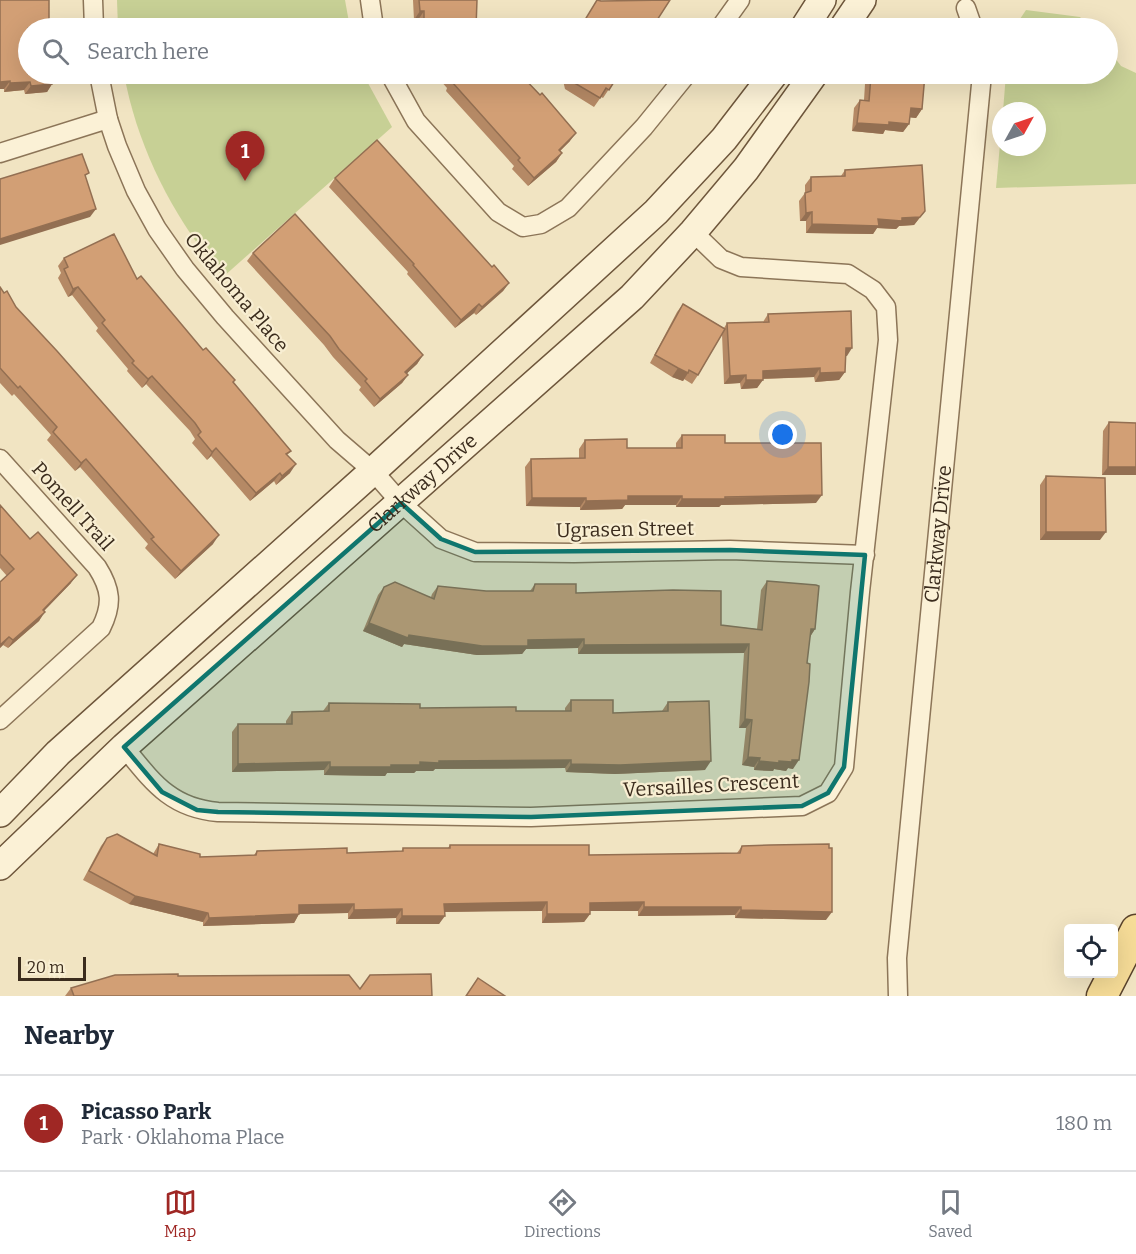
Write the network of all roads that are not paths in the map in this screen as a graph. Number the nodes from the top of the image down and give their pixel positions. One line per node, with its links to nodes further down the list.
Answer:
1 (93, 0): 7 (street)
2 (370, 0): 8 (street)
3 (740, 0): 9 (street)
4 (822, 0): 10 (street)
5 (862, 0): 11 (street)
6 (966, 8): 12 (street)
7 (94, 18)
8 (373, 18)
9 (727, 18)
10 (810, 18)
11 (850, 18)
12 (970, 18)
13 (101, 84): 19 (street, Oklahoma Place)
14 (396, 84): 15 (street)
15 (679, 84)
16 (766, 84): 23 (street)
17 (807, 84): 21 (street, Clarkway Drive)
18 (981, 84): 31 (street, Clarkway Drive)
19 (108, 119): 20 (street); 23 (street, Oklahoma Place)
20 (0, 153)
21 (693, 232): 24 (street, Clarkway Drive); 25 (street, Versailles Crescent)
22 (0, 459): 26 (street, Pomell Trail)
23 (373, 471): 24 (street, Oklahoma Place); 28 (street)
24 (401, 503): 25 (street, Ugrasen Street); 27 (street, Clarkway Drive)
25 (865, 555): 27 (street, Versailles Crescent)
26 (0, 720)
27 (124, 747): 29 (street, Clarkway Drive)
28 (0, 813)
29 (0, 866)
30 (1136, 930): 32 (main road)
31 (898, 996)
32 (1102, 996)

